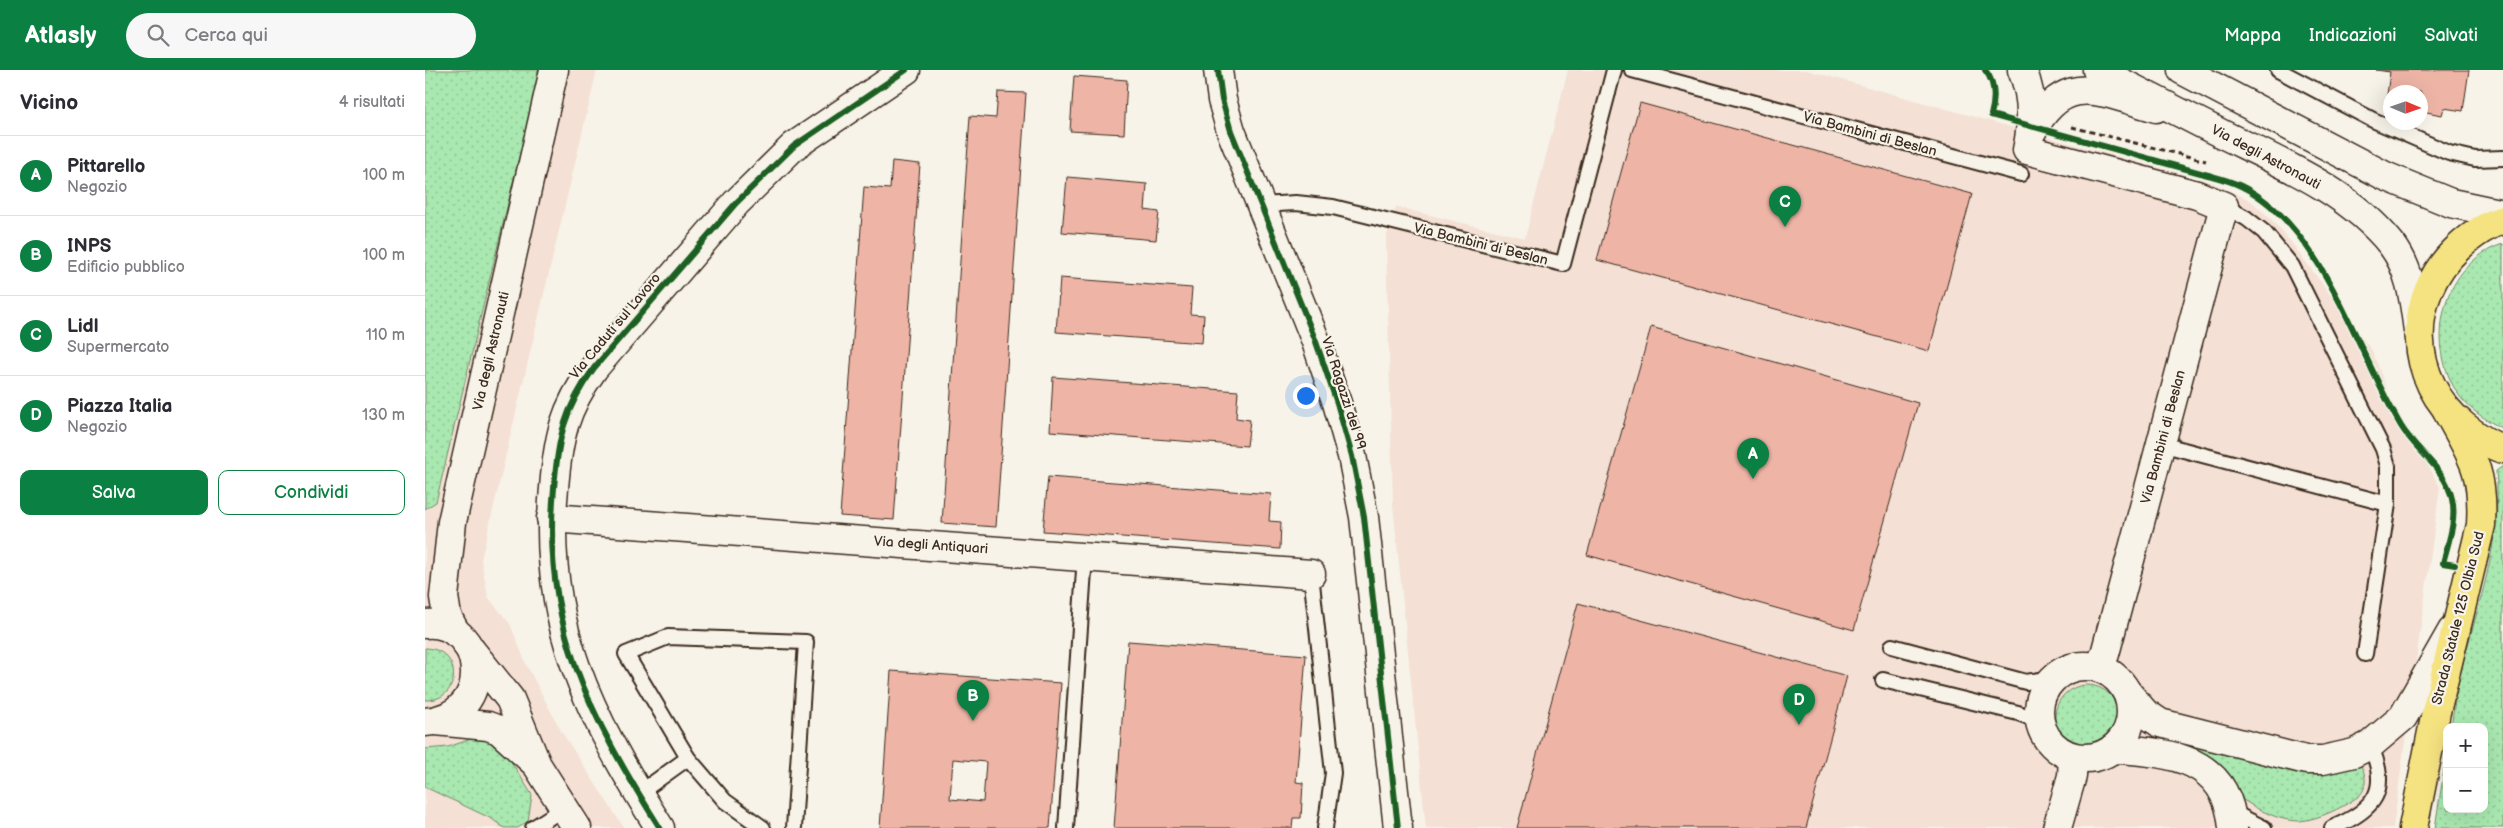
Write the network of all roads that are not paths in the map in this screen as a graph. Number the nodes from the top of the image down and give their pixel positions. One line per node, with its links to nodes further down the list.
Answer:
1 (554, 70): 28 (street, Via degli Astronauti)
2 (906, 70): 23 (street, Via Caduti sul Lavoro)
3 (1218, 70): 14 (street, Via Ragazzi del 99)
4 (1614, 70): 14 (lane, Via Bambini di Beslan)
5 (1632, 70): 13 (lane, Via Bambini di Beslan)
6 (2023, 70): 11 (street)
7 (2097, 70): 10 (street, Via degli Astronauti)
8 (2181, 70): 16 (street)
9 (2278, 70): 12 (lane)
10 (2188, 117): 11 (street); 18 (street, Via degli Astronauti)
11 (2031, 134): 15 (street)
12 (2503, 158)
13 (2021, 174)
14 (1259, 205): 51 (street, Via Ragazzi del 99)
15 (2224, 206): 20 (street, Via Bambini di Beslan); 22 (lane)
16 (2503, 214)
17 (2503, 220): 18 (main road)
18 (2419, 336): 19 (main road)
19 (2448, 413): 21 (main road); 26 (main road, Strada Statale 125 Olbia Sud)
20 (2161, 444): 22 (lane); 31 (street, Via Bambini di Beslan)
21 (2503, 449)
22 (2388, 504): 30 (lane)
23 (551, 518): 24 (street, Via degli Antiquari); 42 (street, Via Caduti sul Lavoro)
24 (1085, 556): 25 (street, Via degli Antiquari); 49 (lane)
25 (1311, 574): 50 (lane)
26 (2457, 621): 37 (street); 55 (main road, Strada Statale 125 Olbia Sud)
27 (425, 624): 28 (street)
28 (461, 638): 35 (street); 41 (street)
29 (1892, 646): 32 (lane)
30 (2365, 654)
31 (2099, 667): 32 (street); 34 (street)
32 (2053, 678): 36 (street)
33 (1883, 680): 36 (lane)
34 (2127, 692): 37 (street); 38 (street)
35 (430, 721): 41 (street)
36 (2040, 722): 39 (street)
37 (2370, 745): 54 (lane)
38 (2113, 748): 39 (street); 44 (street)
39 (2073, 757): 52 (street)
40 (688, 758): 42 (lane); 47 (lane); 48 (lane)
41 (537, 765): 43 (street)
42 (638, 794): 46 (street, Via Caduti sul Lavoro)
43 (570, 818): 45 (lane)
44 (2233, 820): 53 (lane)
45 (533, 828)
46 (660, 828)
47 (763, 828)
48 (794, 828)
49 (1066, 828)
50 (1325, 828)
51 (1398, 828)
52 (2057, 828)
53 (2264, 828)
54 (2332, 828)
55 (2413, 828)

